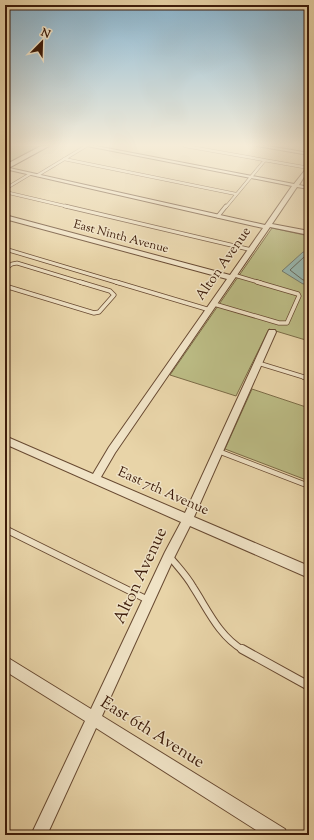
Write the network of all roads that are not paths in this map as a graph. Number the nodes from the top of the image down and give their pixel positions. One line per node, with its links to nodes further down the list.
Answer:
1 (79, 185): 9 (street)
2 (193, 185): 8 (lane)
3 (244, 185): 8 (lane)
4 (291, 185): 5 (street)
5 (295, 186): 6 (street); 11 (street, Alton Avenue)
6 (309, 188)
7 (5, 190): 14 (lane)
8 (236, 194): 9 (lane)
9 (218, 216): 11 (street)
10 (5, 218): 16 (street, East Ninth Avenue)
11 (268, 226): 12 (street); 14 (street, Alton Avenue)
12 (309, 233)
13 (5, 249): 18 (lane)
14 (252, 250): 16 (street, Alton Avenue)
15 (5, 269): 17 (lane)
16 (233, 277): 18 (street, Alton Avenue); 18 (lane)
17 (5, 286)
18 (212, 307): 24 (street, Alton Avenue)
19 (272, 332): 20 (street, Alton Avenue)
20 (258, 363): 21 (lane); 23 (street, Alton Avenue)
21 (309, 379)
22 (5, 440): 24 (street, East 7th Avenue)
23 (218, 451): 25 (lane); 26 (street, Alton Avenue)
24 (95, 478): 26 (street, East 7th Avenue)
25 (309, 486)
26 (188, 519): 28 (street, Alton Avenue); 29 (street, East 7th Avenue)
27 (5, 529): 30 (lane)
28 (169, 556): 30 (street, Alton Avenue); 32 (lane)
29 (309, 572)
30 (148, 600): 33 (street, Alton Avenue)
31 (5, 663): 33 (street, East 6th Avenue)
32 (309, 686)
33 (93, 718): 34 (street, Alton Avenue); 35 (street, East 6th Avenue)
34 (39, 835)
35 (279, 835)

